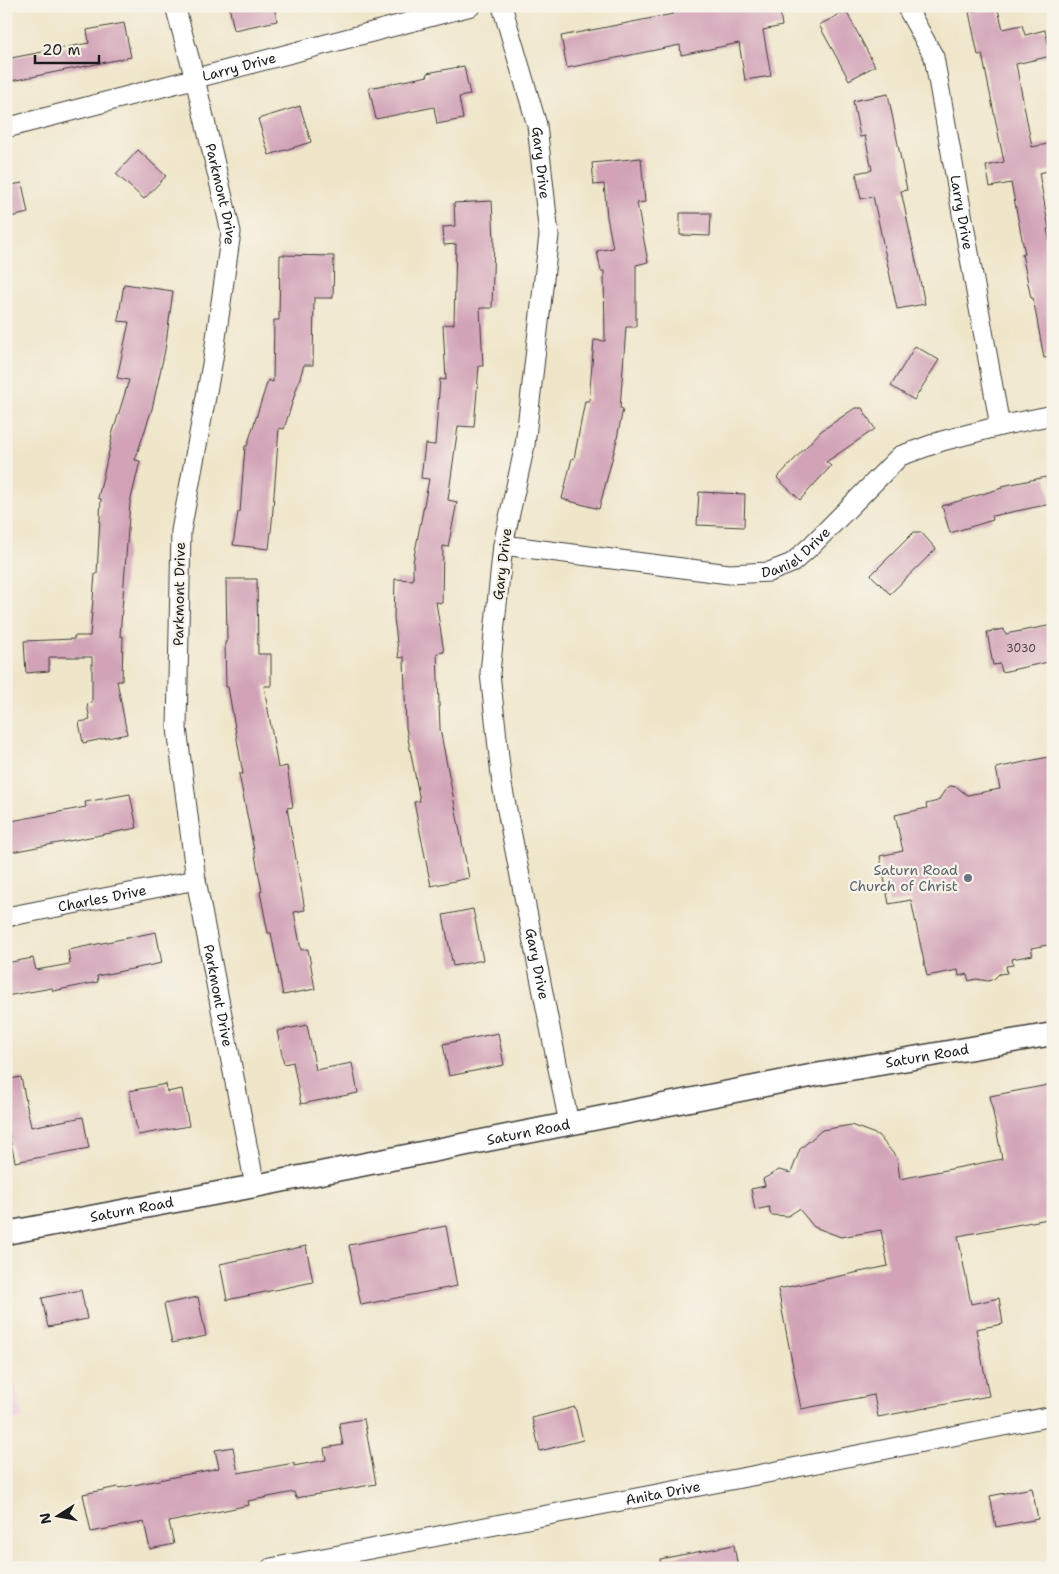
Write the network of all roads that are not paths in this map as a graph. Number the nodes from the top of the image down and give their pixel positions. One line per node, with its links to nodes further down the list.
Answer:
1 (175, 6): 5 (street, Parkmont Drive)
2 (472, 6): 5 (street, Larry Drive)
3 (502, 6): 9 (street, Gary Drive)
4 (906, 6): 8 (street, Larry Drive)
5 (195, 79): 6 (street, Larry Drive); 10 (street, Parkmont Drive)
6 (6, 128)
7 (1053, 415): 8 (street, Daniel Drive)
8 (1000, 426): 9 (street, Daniel Drive)
9 (503, 545): 13 (street, Gary Drive)
10 (196, 880): 11 (street, Charles Drive); 14 (street, Parkmont Drive)
11 (6, 917)
12 (1053, 1034): 13 (street, Saturn Road)
13 (569, 1124): 14 (street, Saturn Road)
14 (255, 1186): 15 (street, Saturn Road)
15 (6, 1233)
16 (1053, 1416): 17 (street, Anita Drive)
17 (271, 1568)

